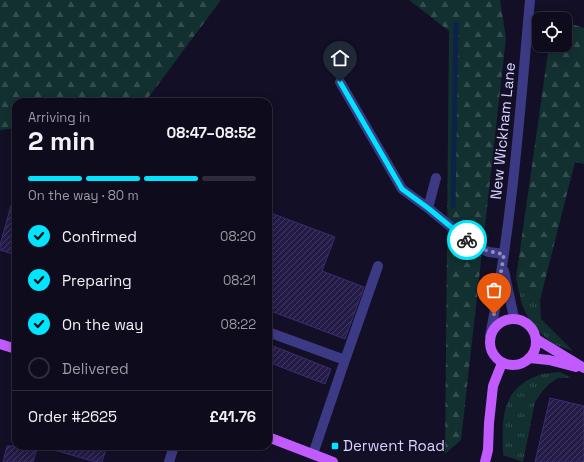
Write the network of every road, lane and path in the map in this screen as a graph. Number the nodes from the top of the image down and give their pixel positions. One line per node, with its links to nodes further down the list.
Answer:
1 (530, 0): 5 (street, New Wickham Lane)
2 (340, 82): 4 (street)
3 (436, 178): 4 (street)
4 (428, 208): 5 (street)
5 (504, 254): 6 (street, New Wickham Lane)
6 (503, 265): 8 (street, New Wickham Lane); 10 (street, New Wickham Lane)
7 (378, 266): 15 (street)
8 (514, 318): 10 (main road); 11 (main road)
9 (272, 333): 15 (street)
10 (490, 336): 16 (main road)
11 (536, 339): 14 (main road); 17 (main road)
12 (0, 344): 13 (main road)
13 (12, 347)
14 (530, 358): 16 (main road); 17 (main road)
15 (345, 360): 20 (street)
16 (502, 363): 23 (main road)
17 (584, 368)
18 (272, 439): 20 (main road)
19 (172, 450): 21 (street)
20 (313, 454): 22 (main road)
21 (168, 462)
22 (333, 462)
23 (485, 462)

